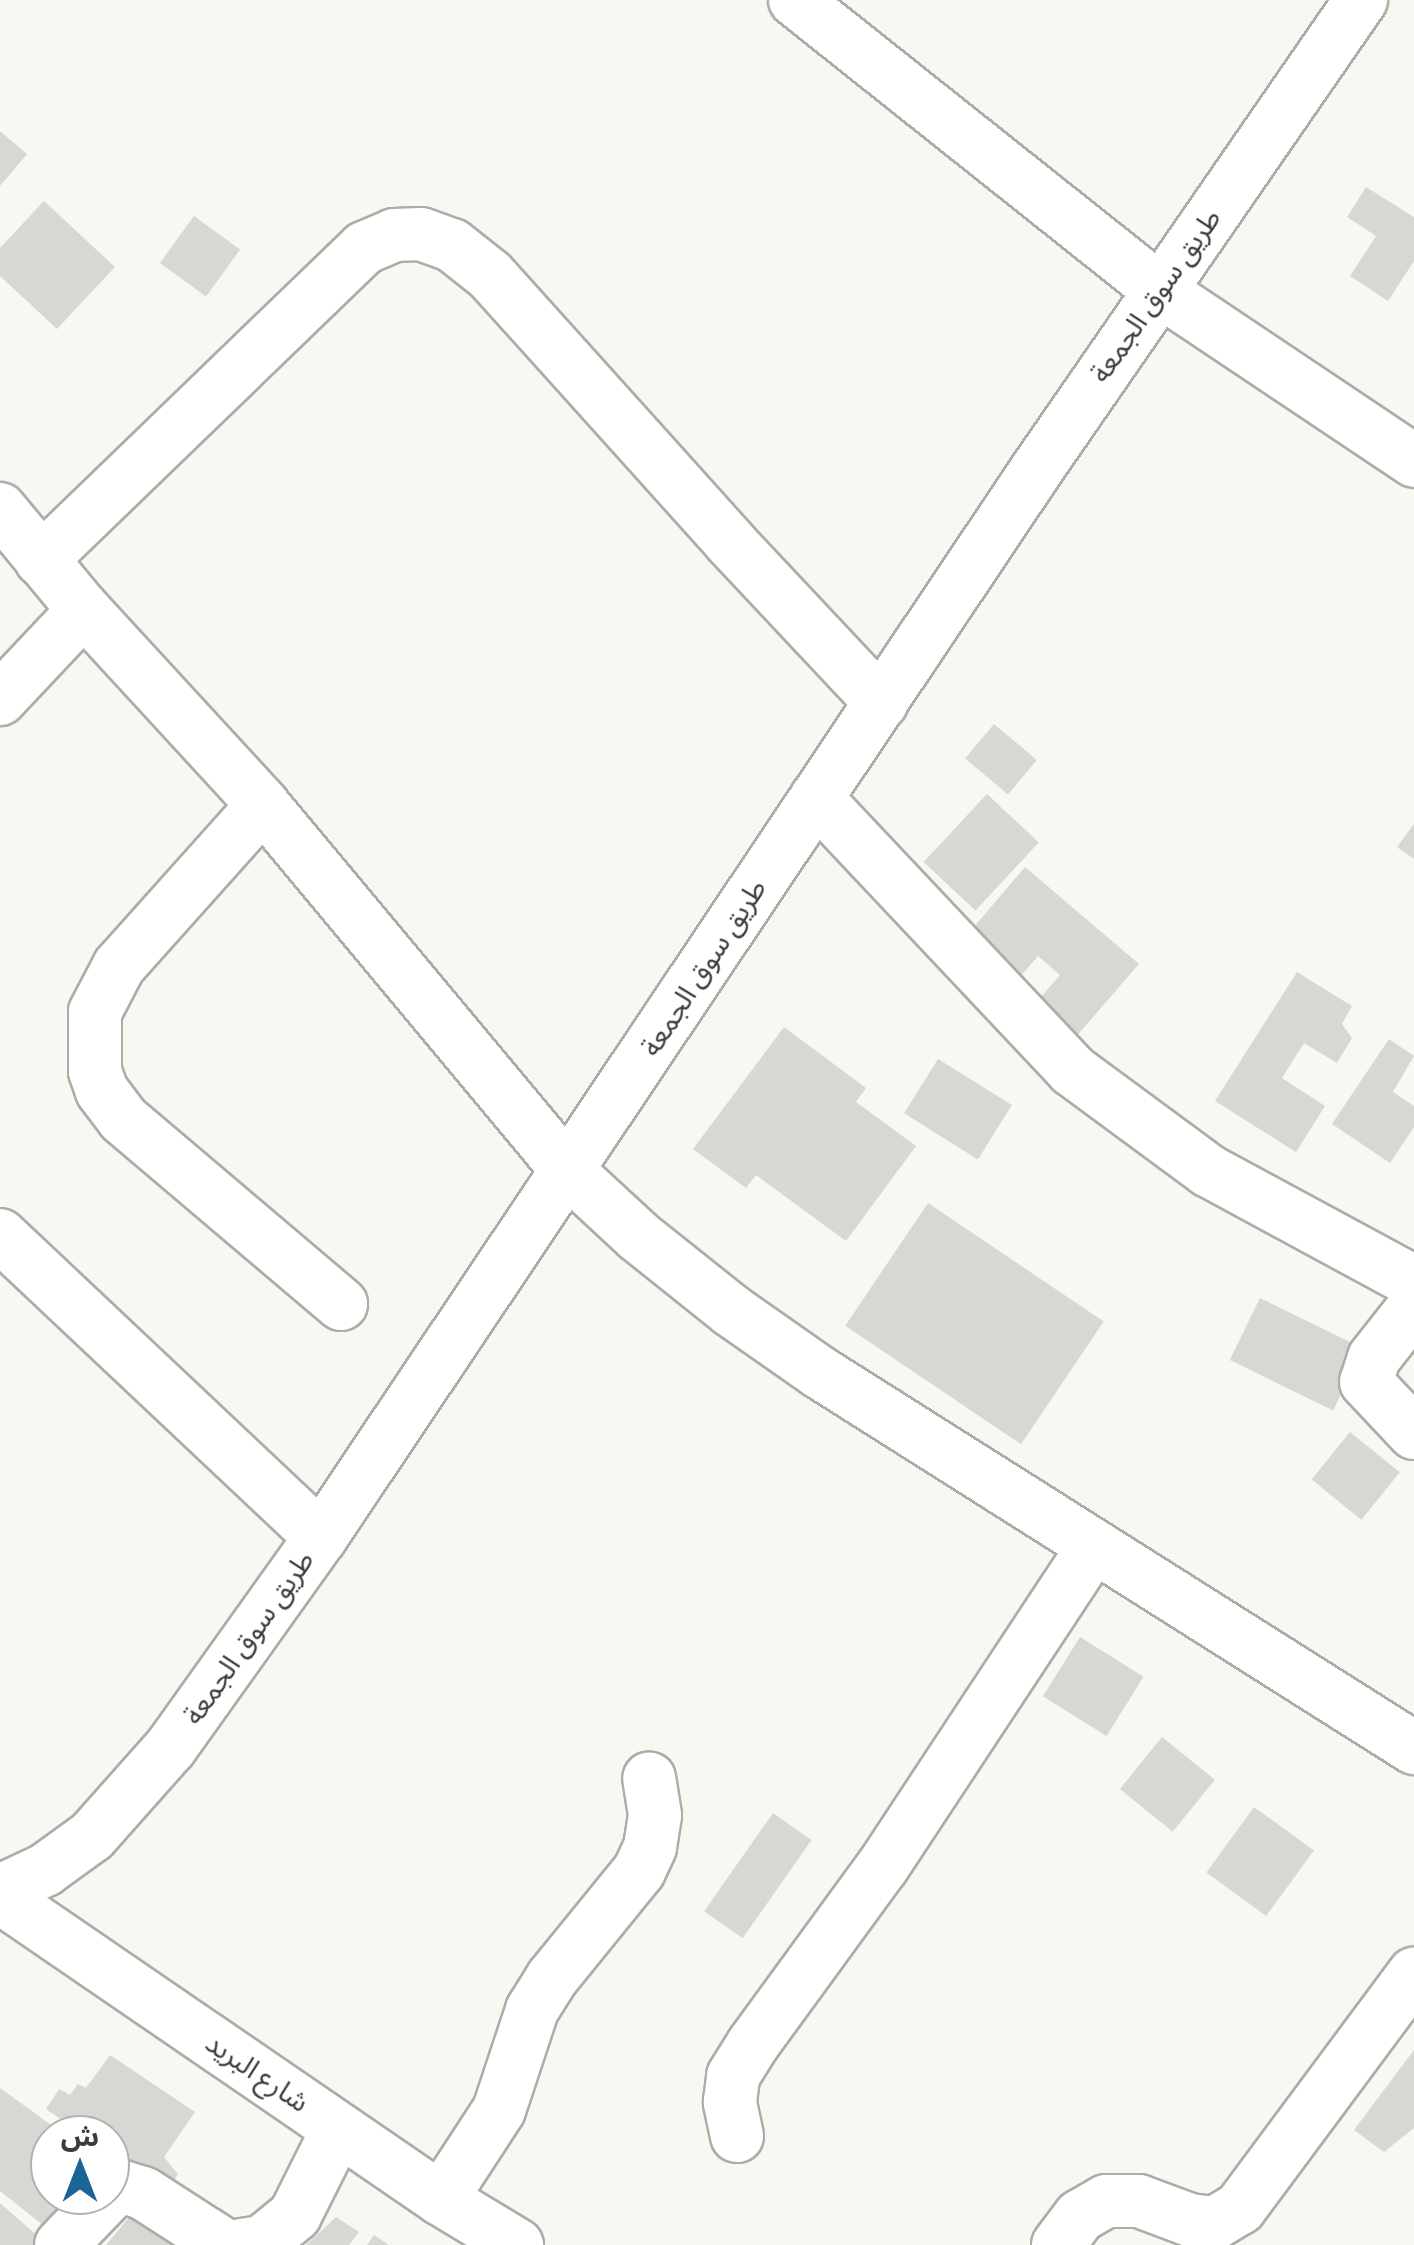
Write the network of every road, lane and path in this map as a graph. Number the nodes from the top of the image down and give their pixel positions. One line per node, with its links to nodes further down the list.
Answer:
1 (795, 0): 3 (street)
2 (1361, 0): 3 (street, طريق سوق الجمعة)
3 (1159, 290): 4 (street); 9 (street, طريق سوق الجمعة)
4 (1414, 462)
5 (0, 508): 6 (street)
6 (42, 560): 7 (street); 9 (street)
7 (84, 610): 8 (street); 11 (street)
8 (0, 699)
9 (882, 703): 10 (street, طريق سوق الجمعة)
10 (816, 798): 12 (street, طريق سوق الجمعة); 14 (street)
11 (263, 806): 12 (street); 15 (street)
12 (569, 1172): 18 (street, طريق سوق الجمعة); 19 (street)
13 (0, 1235): 18 (street)
14 (1414, 1282)
15 (340, 1304)
16 (1414, 1307): 17 (street)
17 (1414, 1432)
18 (321, 1537): 22 (street, طريق سوق الجمعة)
19 (1093, 1548): 20 (street); 25 (street)
20 (1413, 1744)
21 (649, 1778): 27 (street)
22 (0, 1894): 24 (street, شارع البريد)
23 (1414, 1974): 33 (street)
24 (338, 2129): 27 (street, شارع البريد); 32 (street)
25 (736, 2136)
26 (130, 2189): 31 (street)
27 (441, 2199): 29 (street, شارع البريد)
28 (89, 2215): 30 (street)
29 (496, 2239)
30 (60, 2245)
31 (224, 2245)
32 (242, 2245)
33 (1058, 2245)

